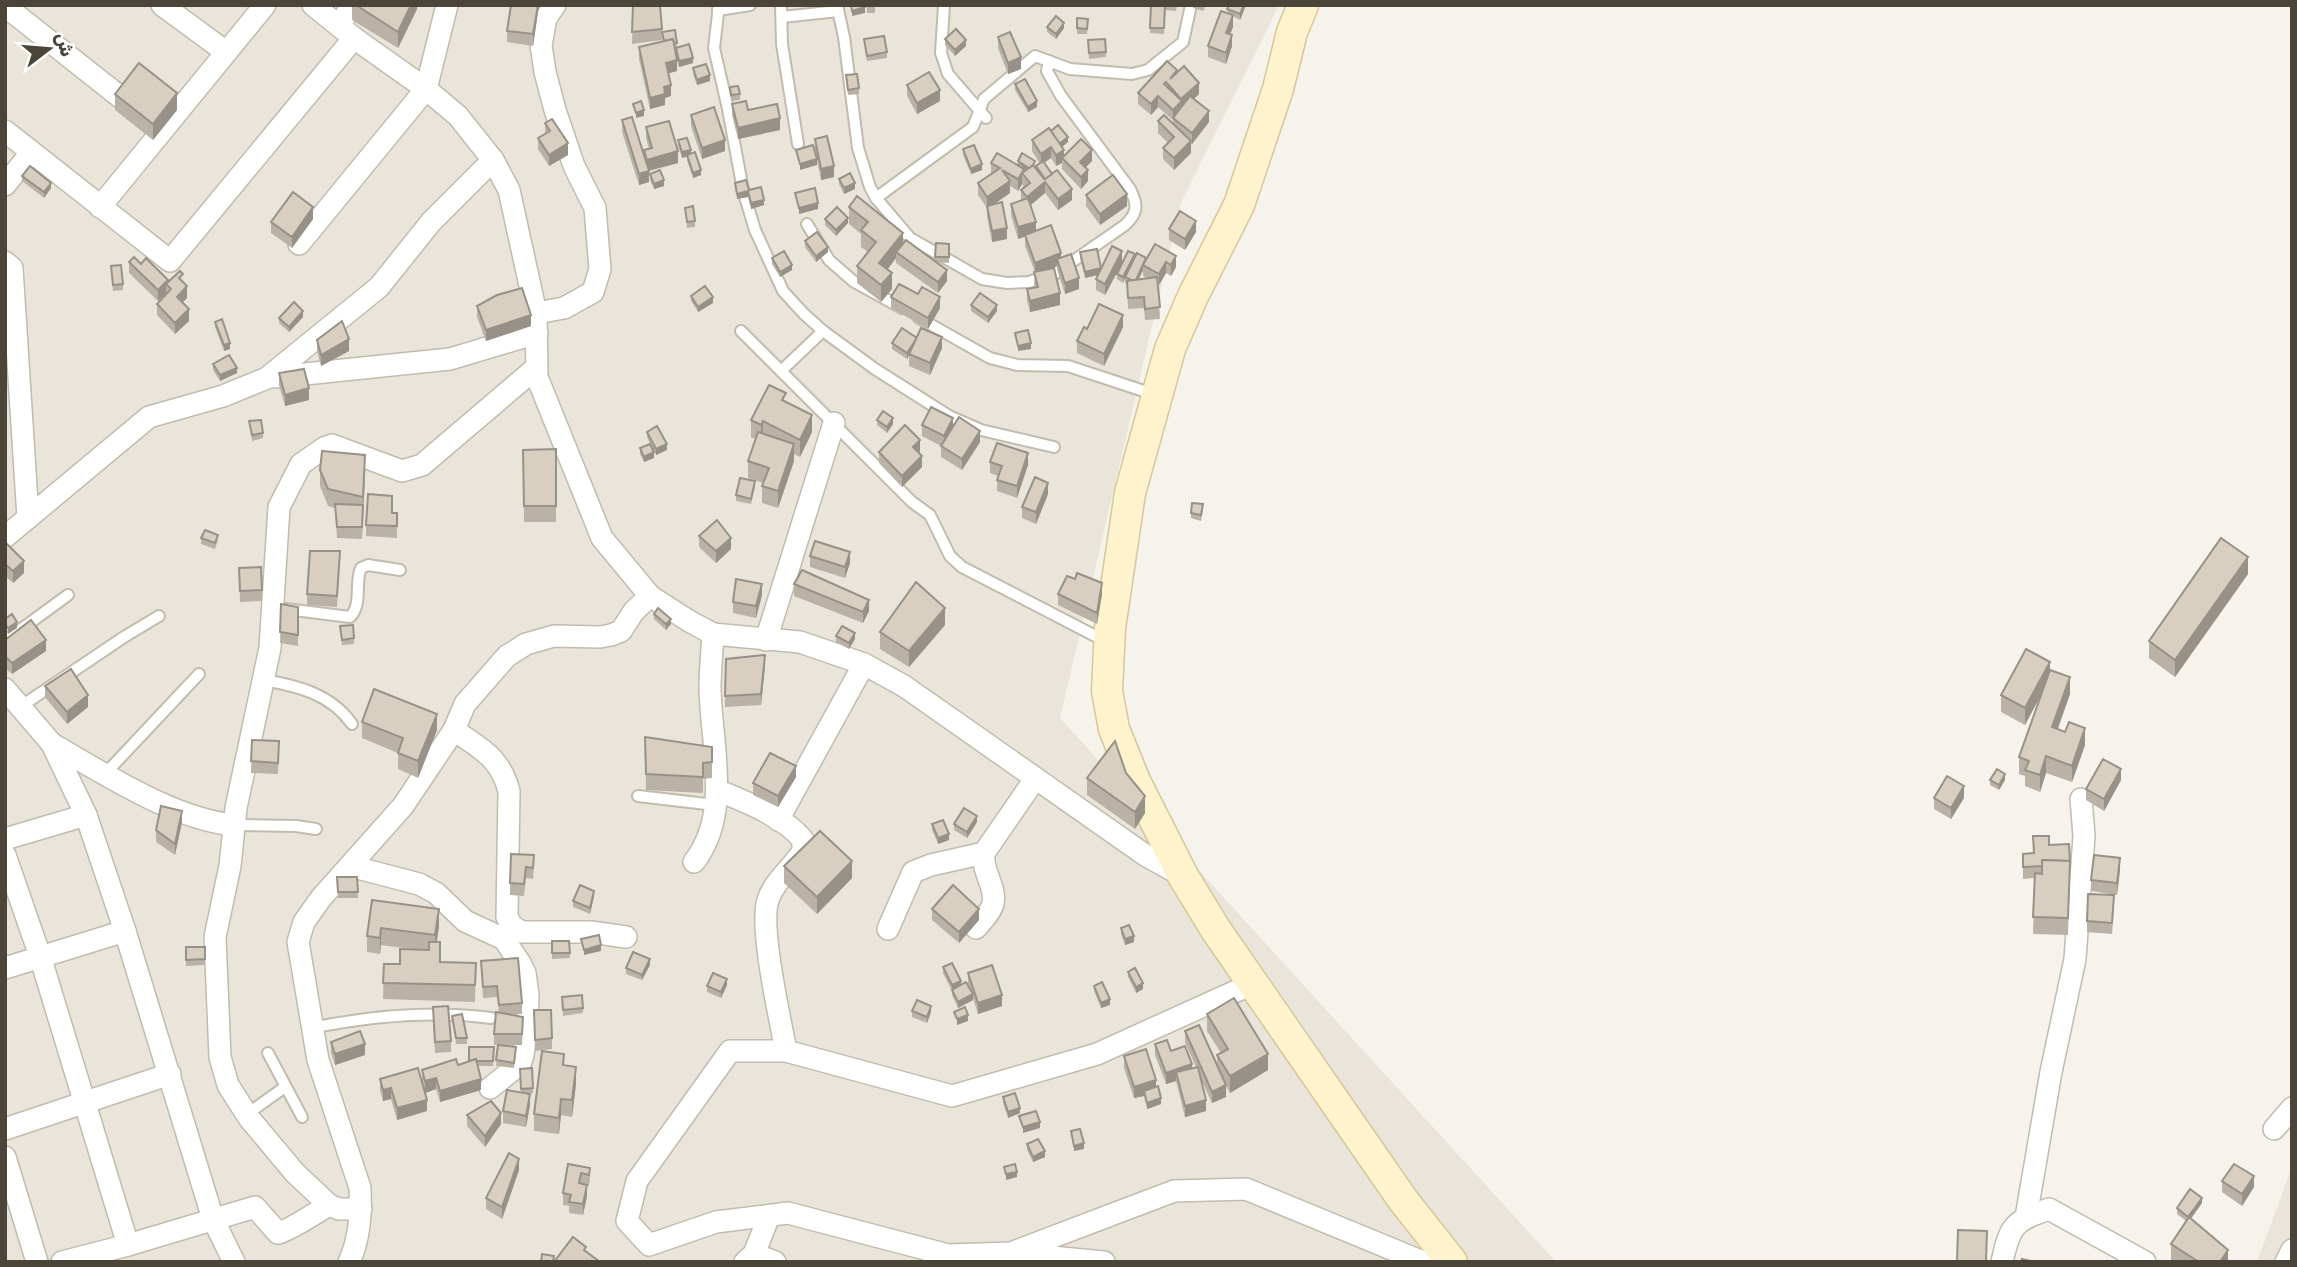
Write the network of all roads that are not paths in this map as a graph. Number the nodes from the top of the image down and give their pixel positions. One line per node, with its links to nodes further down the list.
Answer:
1 (162, 5): 16 (street)
2 (265, 5): 16 (street)
3 (313, 5): 15 (street)
4 (352, 5): 15 (street)
5 (447, 5): 18 (street)
6 (555, 5): 31 (street)
7 (750, 5): 12 (lane)
8 (944, 5): 19 (lane)
9 (1191, 5): 17 (lane)
10 (1303, 5): 37 (main road)
11 (5, 6): 21 (street)
12 (718, 8): 33 (lane)
13 (837, 8): 14 (lane); 26 (lane)
14 (781, 11): 22 (lane)
15 (346, 32): 18 (street); 27 (street)
16 (226, 52): 21 (street)
17 (1049, 61): 19 (lane); 26 (lane)
18 (426, 89): 24 (street); 29 (street)
19 (983, 114): 26 (lane)
20 (5, 131): 23 (street)
21 (162, 131): 27 (street)
22 (798, 144)
23 (31, 153): 25 (street); 27 (street)
24 (493, 160): 31 (street); 36 (street)
25 (5, 185)
26 (876, 198)
27 (100, 207)
28 (807, 224): 37 (lane)
29 (299, 244)
30 (5, 262): 40 (street)
31 (537, 323): 34 (street); 36 (street)
32 (741, 331): 35 (lane)
33 (823, 331): 35 (lane); 39 (lane)
34 (536, 368): 44 (street); 45 (street)
35 (781, 371): 38 (lane)
36 (267, 378): 40 (street)
37 (1157, 395): 50 (main road)
38 (834, 423): 48 (street); 50 (lane)
39 (1054, 447)
40 (28, 518): 41 (street)
41 (5, 537)
42 (400, 570): 45 (lane)
43 (68, 595): 49 (lane)
44 (650, 596): 47 (street); 57 (street)
45 (273, 607): 53 (street)
46 (159, 616): 55 (lane)
47 (713, 634): 48 (street); 62 (street)
48 (766, 640): 51 (street)
49 (5, 641)
50 (1110, 643): 73 (main road)
51 (864, 664): 60 (street); 65 (street)
52 (199, 674): 59 (lane)
53 (264, 680): 56 (lane); 66 (street)
54 (5, 689): 55 (street)
55 (20, 706): 58 (street)
56 (352, 724)
57 (454, 730): 72 (street); 77 (street)
58 (52, 744): 59 (street); 64 (street)
59 (105, 774): 66 (street)
60 (1035, 779): 69 (street); 73 (street)
61 (638, 796): 62 (lane)
62 (716, 798): 65 (street); 71 (street)
63 (2081, 799): 98 (street)
64 (86, 815): 68 (street); 76 (street)
65 (778, 820): 83 (street)
66 (234, 825): 67 (lane); 90 (street)
67 (316, 829)
68 (5, 839)
69 (984, 853): 74 (street); 75 (street)
70 (5, 855): 78 (street)
71 (694, 862)
72 (349, 866): 82 (street); 87 (street)
73 (1183, 876): 80 (main road)
74 (976, 928)
75 (888, 929)
76 (125, 931): 78 (street); 85 (street)
77 (626, 937)
78 (40, 956): 79 (street); 88 (street)
79 (5, 968)
80 (1254, 984): 83 (street); 112 (main road)
81 (491, 1018): 82 (lane)
82 (311, 1028): 96 (street)
83 (786, 1051): 102 (street)
84 (268, 1053): 86 (lane)
85 (170, 1074): 88 (street); 99 (street)
86 (285, 1087): 90 (lane); 91 (lane)
87 (490, 1088)
88 (84, 1104): 92 (street); 100 (street)
89 (2292, 1108): 93 (street)
90 (247, 1114): 95 (street)
91 (302, 1117)
92 (5, 1129)
93 (2274, 1129)
94 (5, 1157): 105 (street)
95 (329, 1205): 96 (street); 99 (street)
96 (361, 1209): 108 (street)
97 (769, 1216): 102 (street); 103 (street); 104 (street)
98 (2026, 1217): 113 (street); 114 (street)
99 (213, 1219): 100 (street); 107 (street)
100 (128, 1245): 106 (street)
101 (2292, 1251): 115 (street)
102 (643, 1253)
103 (1011, 1253): 110 (street); 111 (street)
104 (749, 1258): 109 (street)
105 (37, 1262)
106 (62, 1262)
107 (234, 1262)
108 (349, 1262)
109 (775, 1262)
110 (1104, 1262)
111 (1423, 1262)
112 (1452, 1262)
113 (2002, 1262)
114 (2145, 1262)
115 (2286, 1262)

